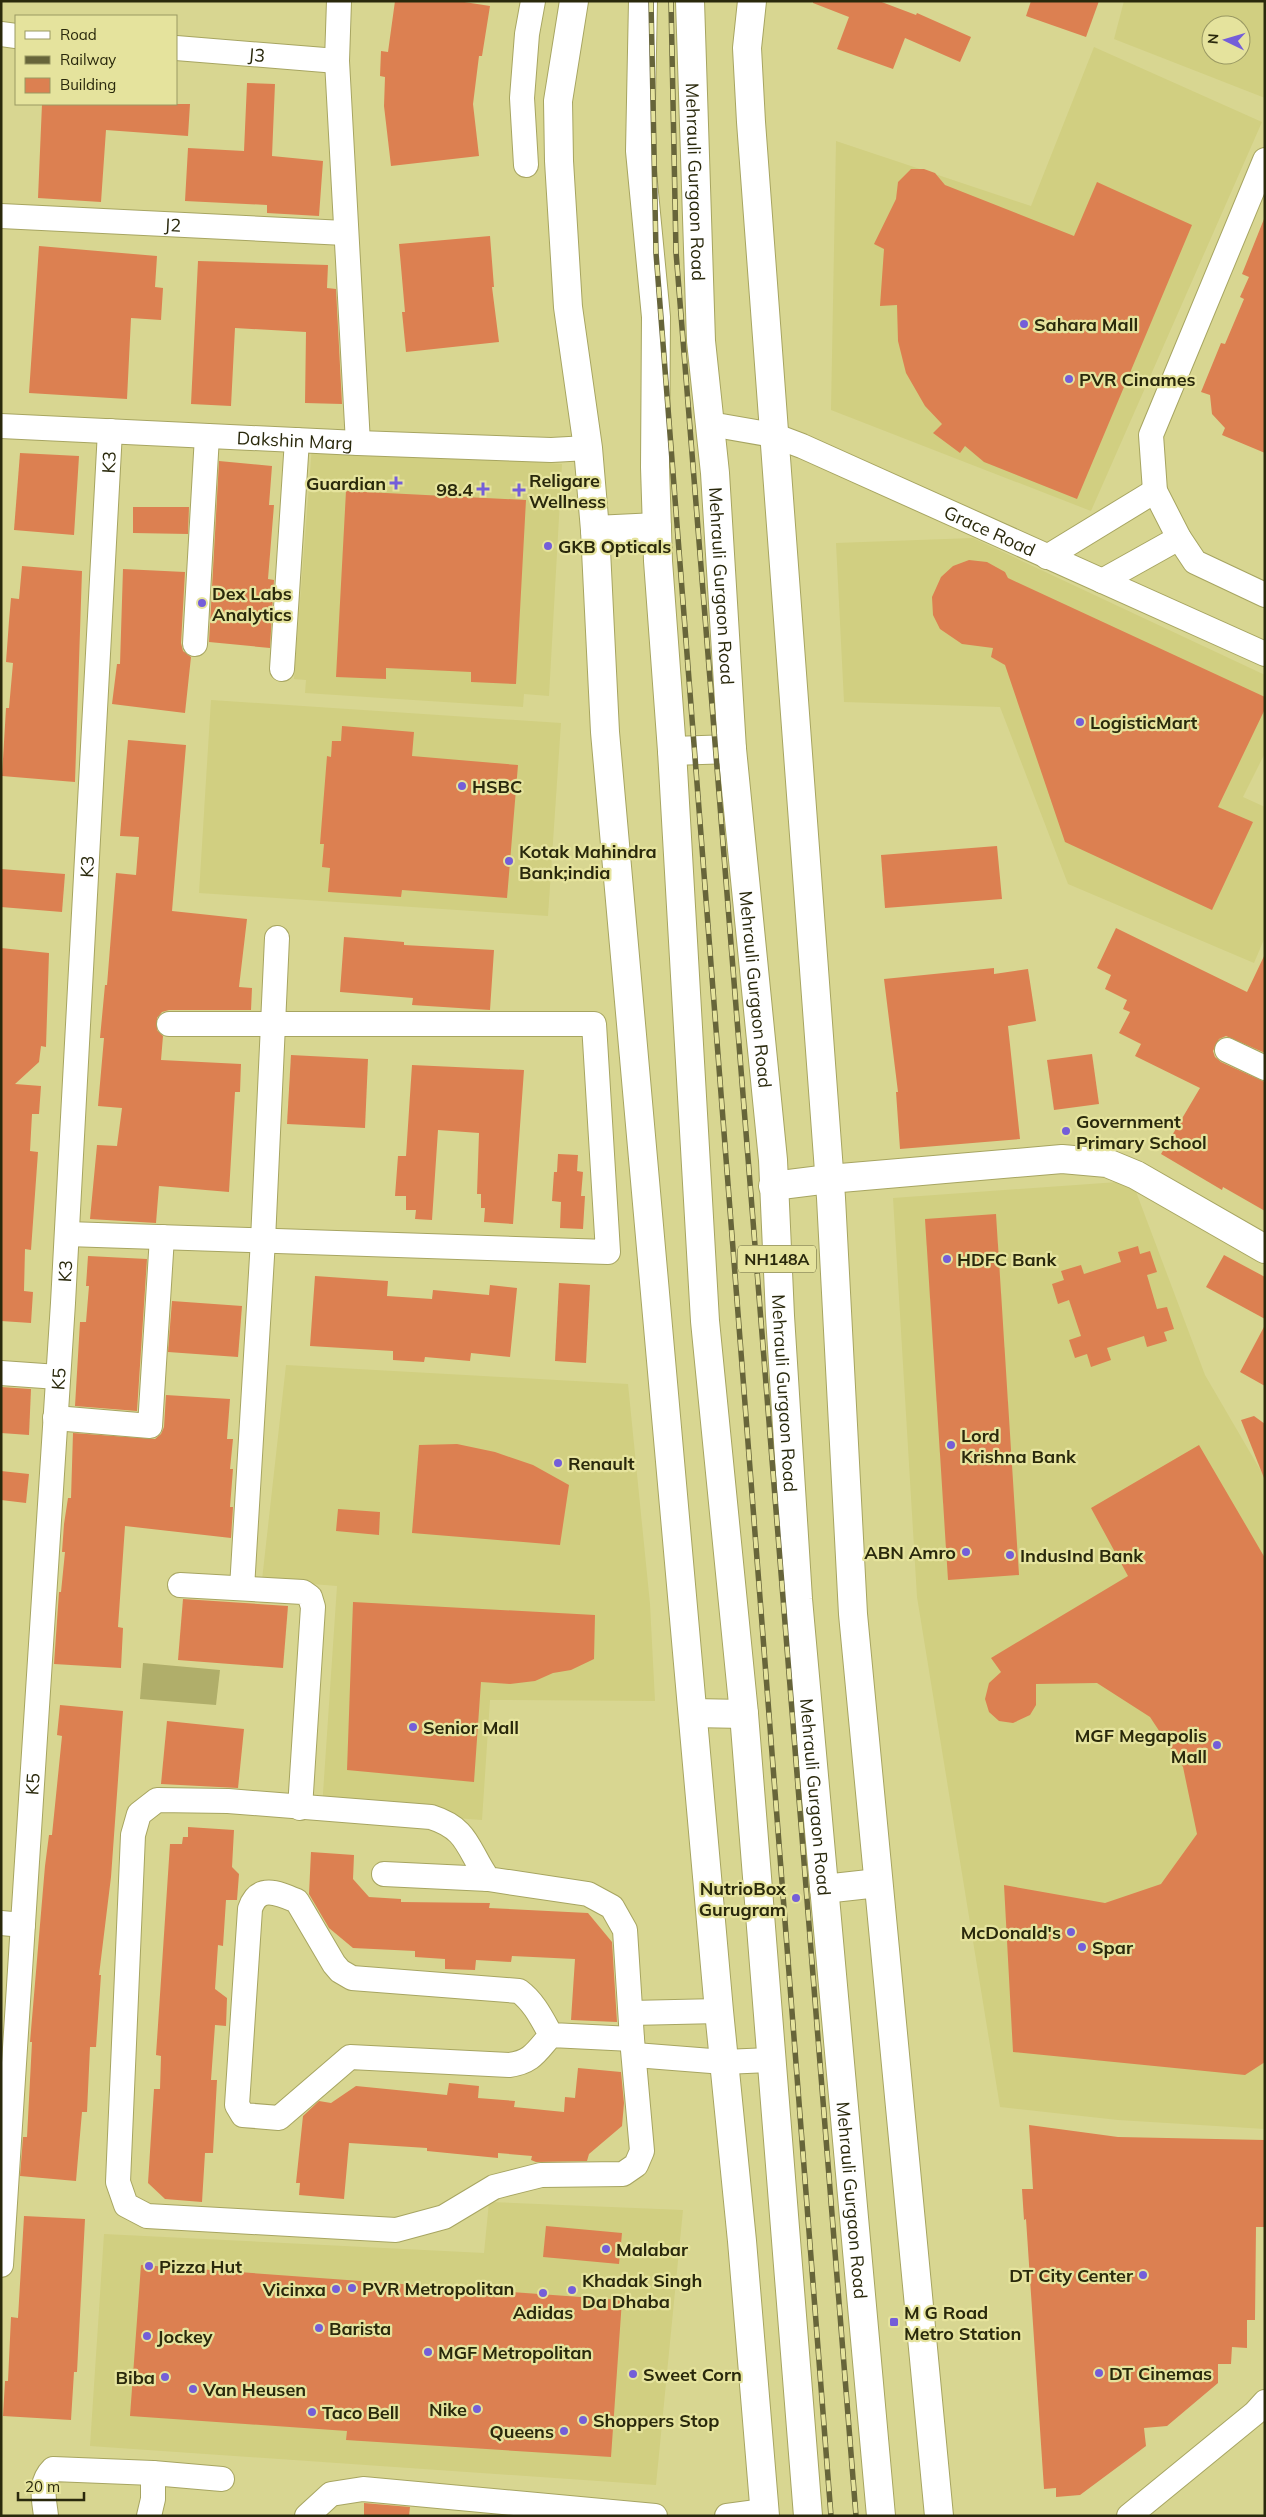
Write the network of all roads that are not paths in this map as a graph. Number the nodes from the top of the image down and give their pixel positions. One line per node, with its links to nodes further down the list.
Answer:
1 (339, 1): 10 (street)
2 (533, 1): 12 (street)
3 (574, 1): 22 (main road)
4 (644, 1): 24 (main road)
5 (690, 1): 15 (main road, Mehrauli Gurgaon Road / NH148A)
6 (752, 1): 18 (main road)
7 (1, 34): 8 (street)
8 (15, 36)
9 (178, 48): 10 (street, J3)
10 (337, 61): 14 (street)
11 (1265, 160): 23 (street)
12 (526, 165)
13 (1, 216): 14 (street, J2)
14 (345, 233): 21 (street)
15 (710, 424): 18 (street, Grace Road); 33 (main road, Mehrauli Gurgaon Road / NH148A)
16 (1, 426): 17 (street, Dakshin Marg)
17 (110, 431): 19 (street, Dakshin Marg); 42 (street, K3)
18 (773, 435): 27 (street, Grace Road); 40 (main road)
19 (207, 436): 20 (street, Dakshin Marg); 30 (street)
20 (297, 440): 21 (street, Dakshin Marg); 32 (street)
21 (358, 443): 22 (street, Dakshin Marg)
22 (588, 448): 25 (main road)
23 (1155, 491): 26 (street); 27 (street)
24 (657, 527): 25 (main road); 34 (main road)
25 (595, 530): 52 (main road)
26 (1179, 538): 28 (street); 29 (street)
27 (1047, 557): 28 (street, Grace Road)
28 (1102, 581): 31 (street, Grace Road)
29 (1265, 595)
30 (195, 644)
31 (1265, 654)
32 (282, 669)
33 (732, 749): 34 (main road); 41 (main road, Mehrauli Gurgaon Road / NH148A)
34 (672, 751): 53 (main road)
35 (277, 938): 37 (street)
36 (169, 1024): 37 (street)
37 (273, 1024): 44 (street); 44 (street)
38 (1227, 1050): 39 (street)
39 (1265, 1068)
40 (829, 1179): 41 (main road); 45 (main road); 57 (main road)
41 (773, 1186): 58 (main road, Mehrauli Gurgaon Road / NH148A)
42 (67, 1234): 43 (street); 46 (street, K3)
43 (162, 1237): 44 (street); 49 (street)
44 (263, 1240): 51 (street)
45 (1265, 1250)
46 (63, 1303): 48 (street, K5)
47 (1, 1373): 48 (street)
48 (58, 1377): 49 (street, K5)
49 (56, 1418): 59 (street, K5)
50 (180, 1585): 51 (street)
51 (242, 1588): 54 (street)
52 (693, 1712): 53 (main road); 60 (main road)
53 (744, 1714): 64 (main road)
54 (300, 1808): 56 (street); 63 (street)
55 (384, 1874): 56 (street)
56 (488, 1879): 61 (street)
57 (878, 1883): 58 (main road); 79 (main road)
58 (824, 1889): 78 (main road, Mehrauli Gurgaon Road / NH148A)
59 (12, 1924): 66 (street, K5)
60 (720, 2011): 61 (street); 65 (main road)
61 (631, 2013): 63 (street)
62 (550, 2035): 62 (street); 63 (street)
63 (633, 2047): 65 (street)
64 (772, 2060): 65 (street); 77 (main road)
65 (724, 2062): 71 (main road)
66 (7, 2083): 67 (street, K5)
67 (1, 2265)
68 (1265, 2402): 80 (street)
69 (153, 2473): 70 (street); 72 (street); 73 (street)
70 (222, 2479)
71 (764, 2513): 76 (street)
72 (46, 2516)
73 (149, 2516)
74 (307, 2516): 75 (street)
75 (655, 2516)
76 (727, 2516)
77 (808, 2516)
78 (881, 2516)
79 (939, 2516)
80 (1128, 2516)

